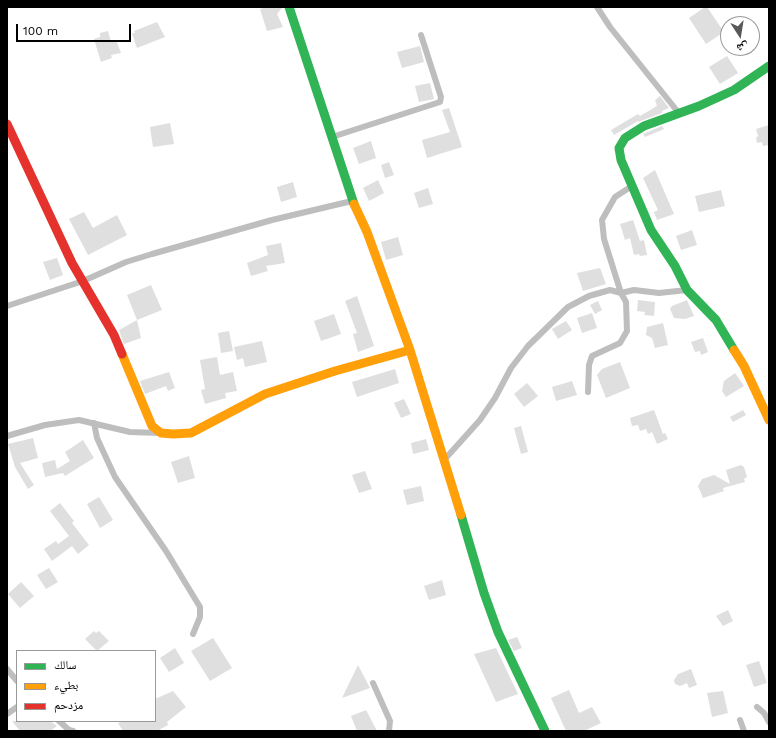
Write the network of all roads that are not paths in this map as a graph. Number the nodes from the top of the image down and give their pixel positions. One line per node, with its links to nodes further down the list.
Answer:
1 (289, 7): 7 (street)
2 (597, 7): 5 (street)
3 (421, 35): 7 (street)
4 (769, 66): 5 (street)
5 (678, 112): 8 (street)
6 (7, 124): 10 (street)
7 (332, 137): 9 (street)
8 (632, 186): 11 (street); 12 (street)
9 (352, 201): 10 (street); 14 (street)
10 (84, 281): 13 (street); 18 (street)
11 (687, 290): 12 (street); 16 (street)
12 (621, 293): 15 (street); 20 (street)
13 (7, 306)
14 (410, 350): 18 (street); 20 (street)
15 (588, 392)
16 (769, 420)
17 (94, 423): 18 (street); 19 (street); 21 (street)
18 (161, 433)
19 (7, 436)
20 (445, 460): 33 (street)
21 (193, 634)
22 (7, 669): 23 (street)
23 (16, 680)
24 (373, 683): 32 (street)
25 (16, 708): 27 (street)
26 (757, 708): 30 (street)
27 (7, 714)
28 (740, 720): 34 (street)
29 (60, 722): 31 (street)
30 (769, 722)
31 (73, 731)
32 (389, 731)
33 (545, 731)
34 (744, 731)

